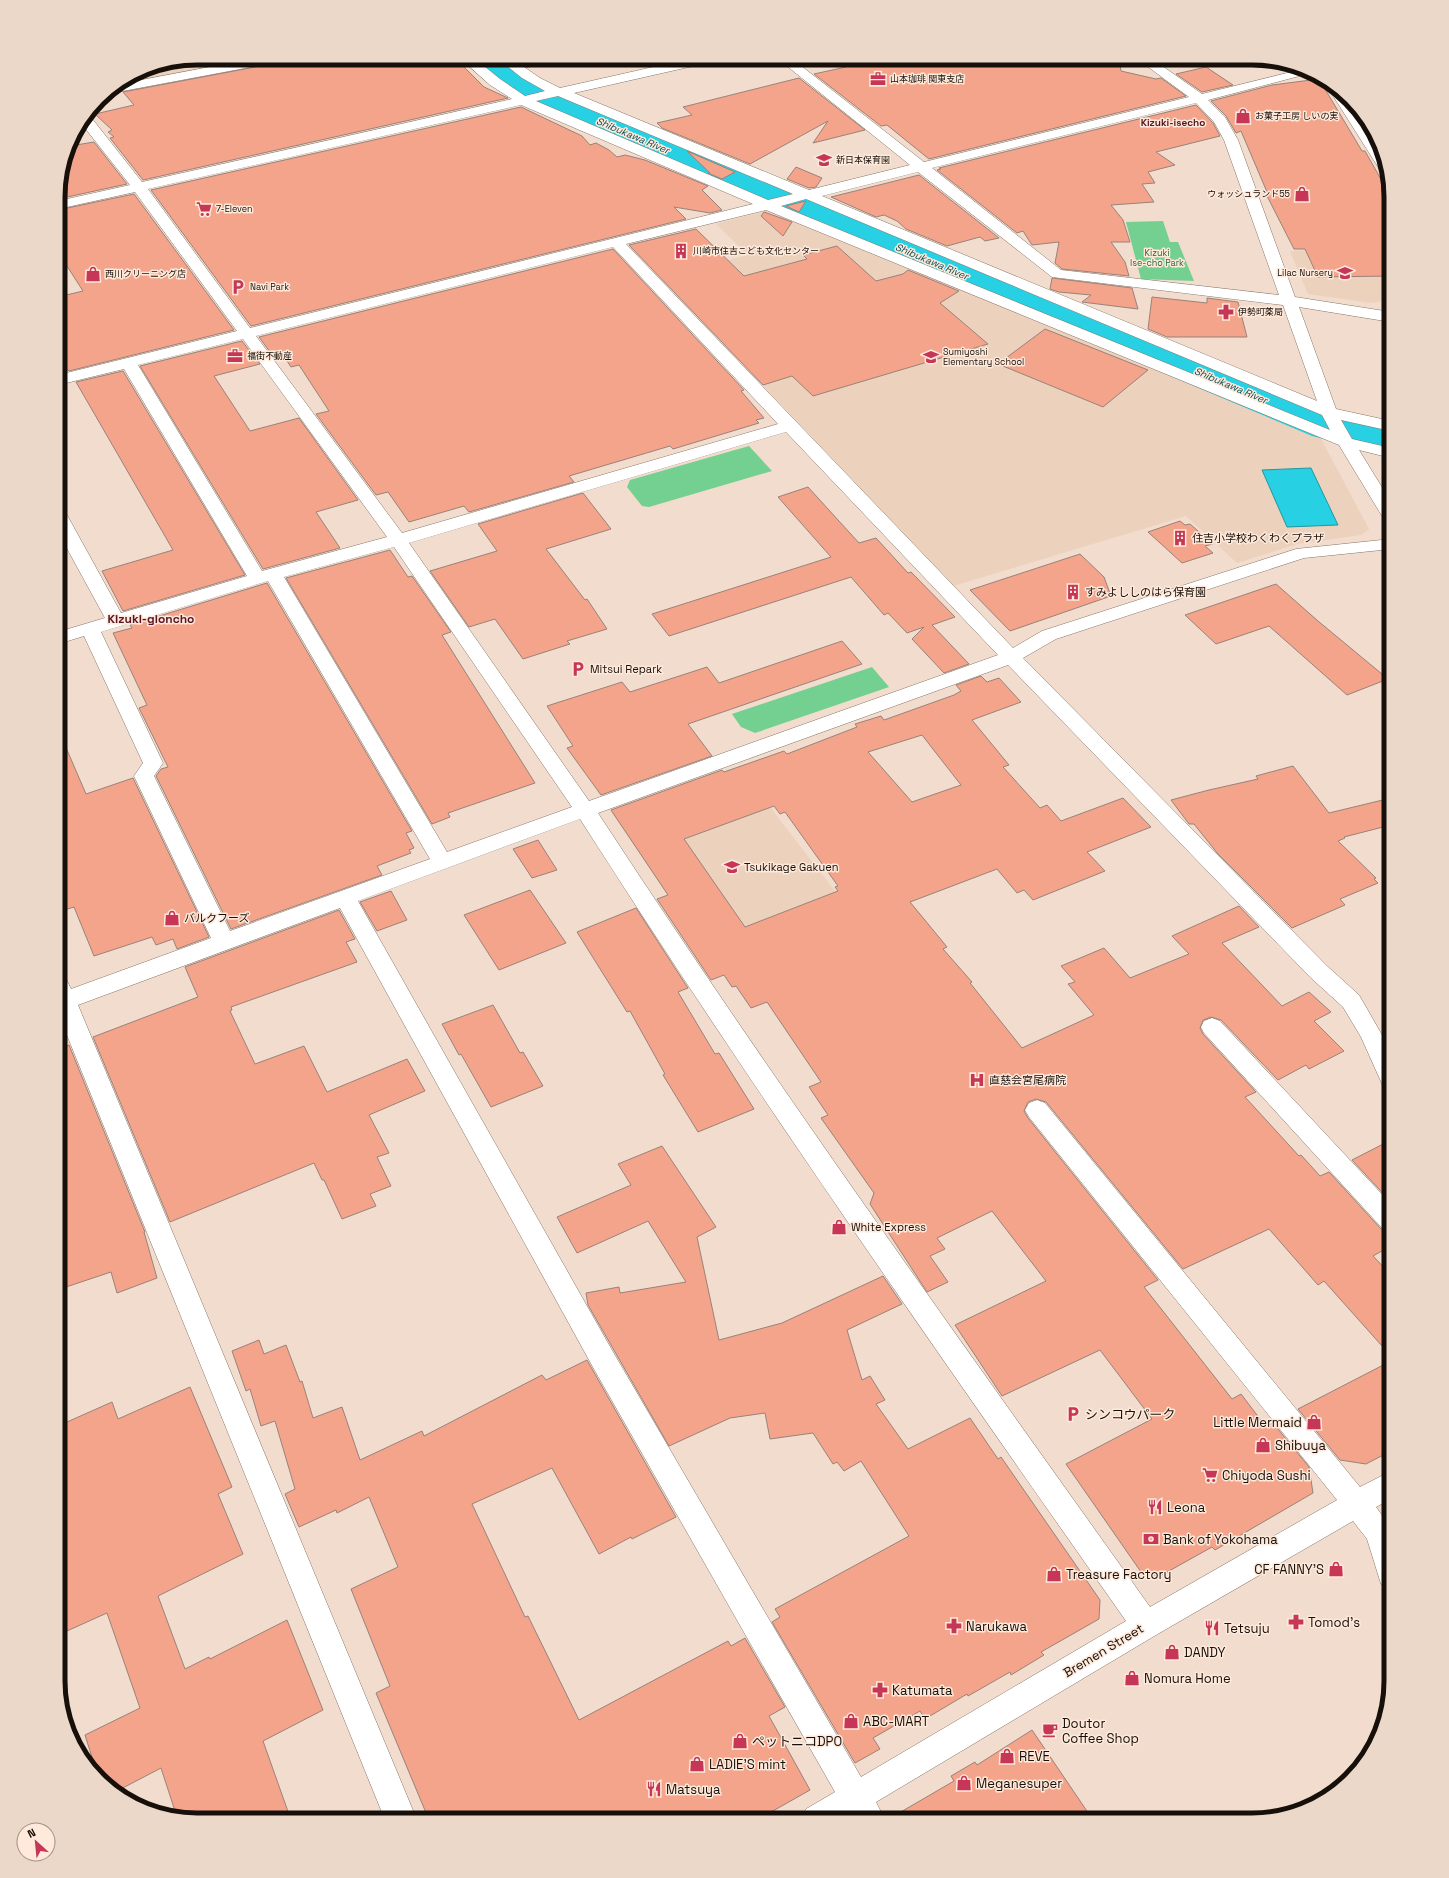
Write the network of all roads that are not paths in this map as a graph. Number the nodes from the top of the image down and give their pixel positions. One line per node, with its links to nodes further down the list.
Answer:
1 (239, 65): 8 (street)
2 (474, 65): 11 (street)
3 (512, 65): 9 (street)
4 (681, 65): 9 (street)
5 (792, 65): 15 (street)
6 (1152, 65): 10 (street)
7 (1299, 73): 10 (street)
8 (127, 85)
9 (559, 93): 11 (street); 17 (street)
10 (1198, 97): 15 (street); 21 (street)
11 (524, 101): 16 (street); 19 (street)
12 (1346, 105): 14 (street)
13 (88, 123): 16 (street)
14 (1374, 149)
15 (919, 166): 17 (street); 21 (street)
16 (139, 187): 18 (street); 23 (street)
17 (806, 195): 19 (street); 26 (street)
18 (65, 203)
19 (767, 205): 20 (street); 29 (street)
20 (616, 242): 23 (street); 28 (street)
21 (1289, 301): 22 (street); 26 (street)
22 (1384, 316)
23 (246, 333): 24 (street); 33 (street)
24 (128, 362): 25 (street); 35 (street)
25 (65, 378)
26 (1329, 412): 27 (street); 29 (street)
27 (1384, 424)
28 (789, 426): 33 (street); 39 (street)
29 (1345, 442): 30 (street); 31 (street)
30 (1384, 451)
31 (1384, 505)
32 (65, 528): 36 (street)
33 (398, 540): 35 (street); 40 (street)
34 (1384, 545): 39 (street)
35 (265, 576): 36 (street); 41 (street)
36 (116, 621): 37 (street)
37 (90, 629): 38 (street); 43 (street)
38 (65, 636)
39 (1010, 658): 40 (street); 47 (street)
40 (585, 810): 41 (street); 53 (street)
41 (442, 862): 42 (street)
42 (345, 898): 43 (street); 54 (street)
43 (224, 942): 44 (street)
44 (65, 994)
45 (65, 1008): 55 (street)
46 (1212, 1027): 49 (street)
47 (1384, 1064)
48 (1037, 1110): 51 (street)
49 (1384, 1213)
50 (1384, 1488): 51 (street, Bremen Street)
51 (1357, 1504): 52 (street); 53 (street, Bremen Street)
52 (1384, 1550)
53 (1146, 1625): 54 (street, Bremen Street)
54 (862, 1809): 56 (street, Bremen Street)
55 (398, 1813)
56 (846, 1813)

